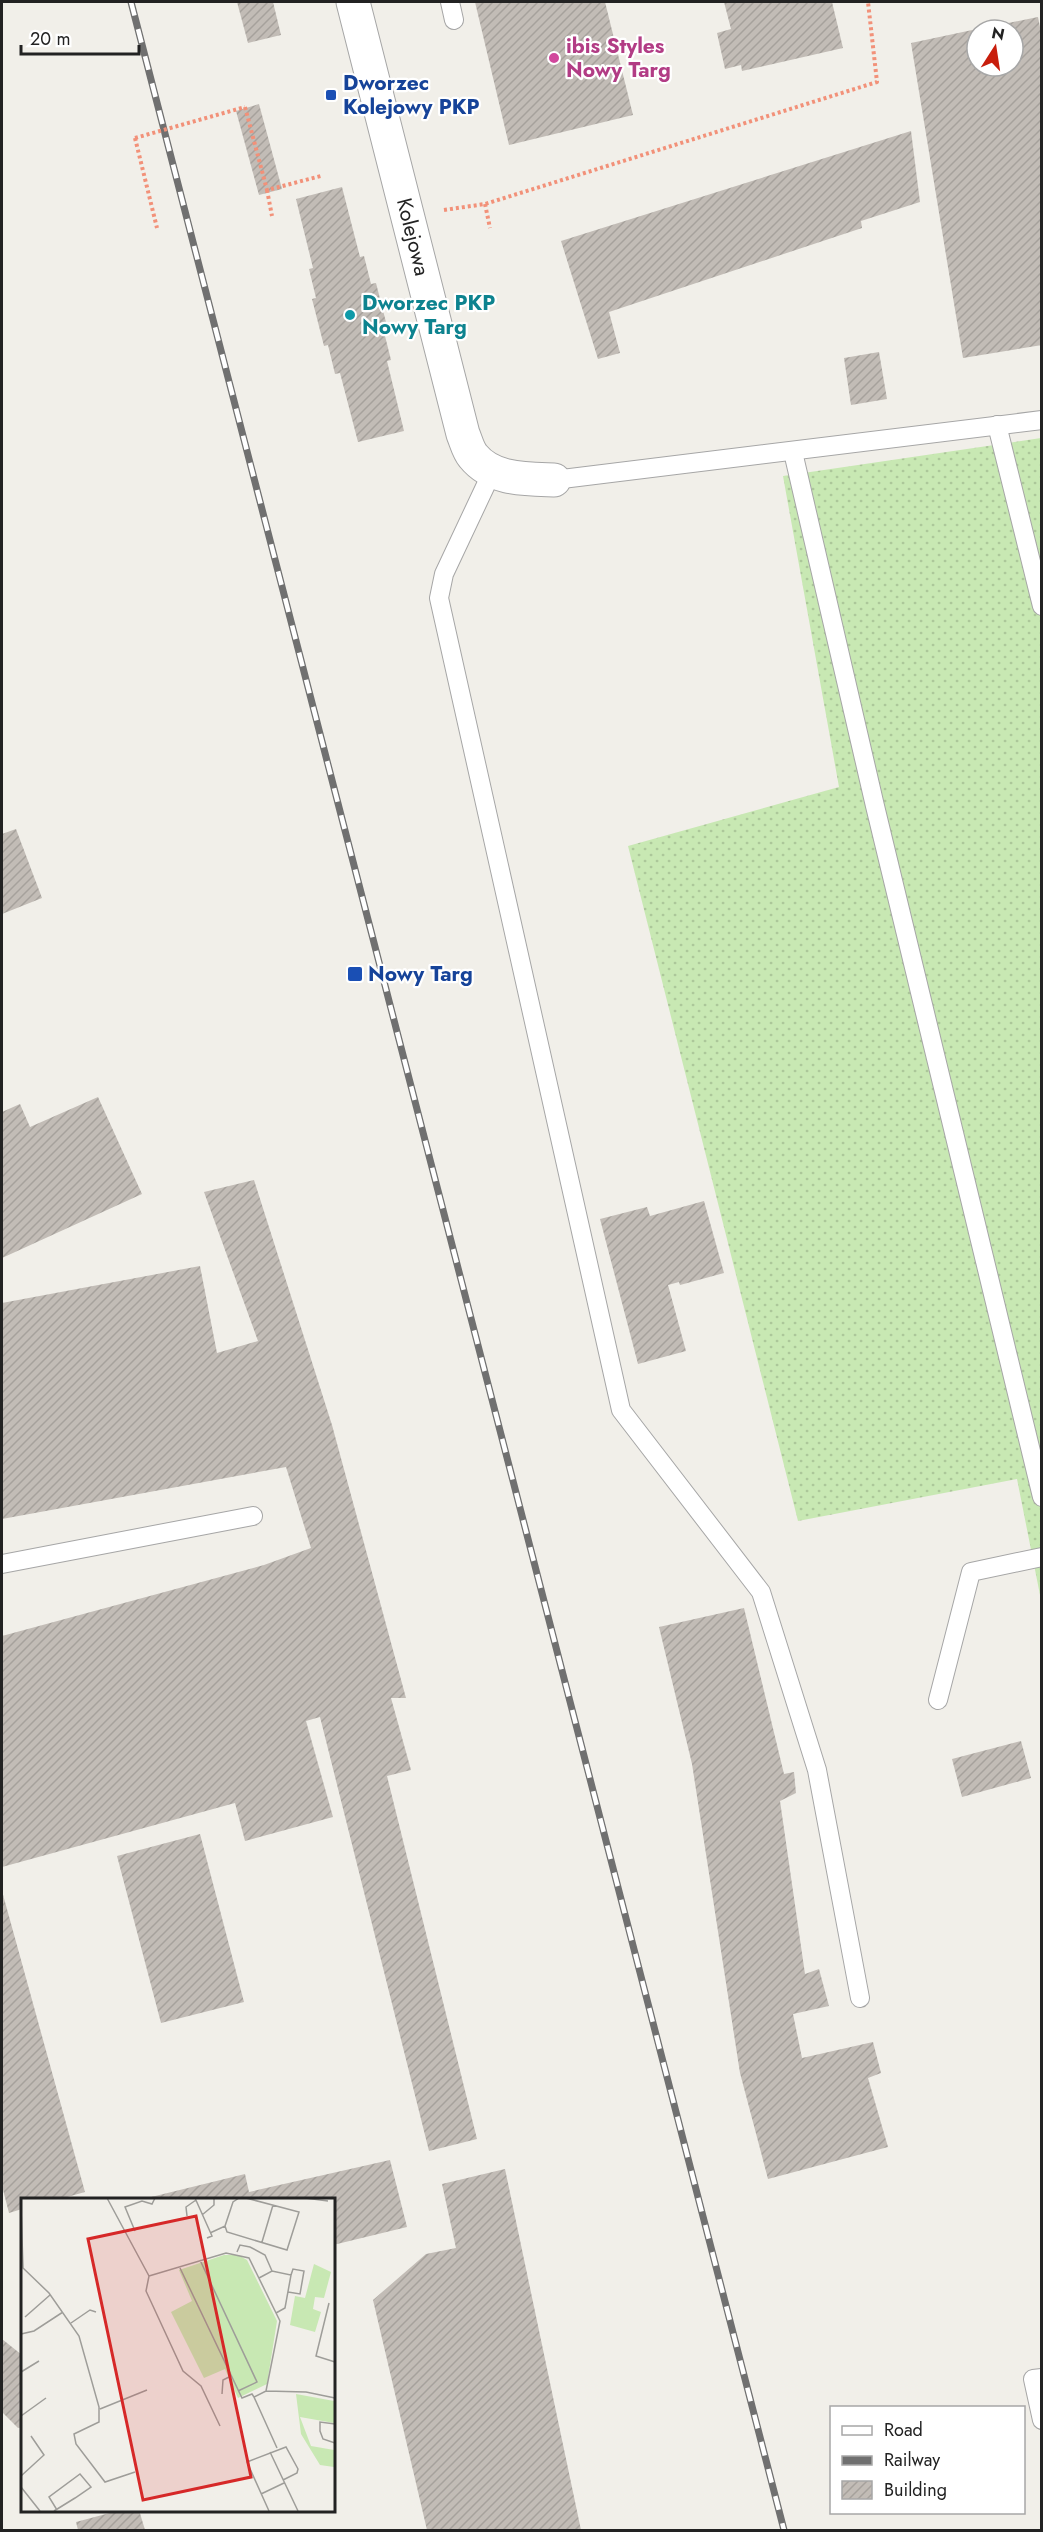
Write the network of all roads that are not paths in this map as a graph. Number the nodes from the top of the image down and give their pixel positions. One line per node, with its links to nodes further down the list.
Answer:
1 (353, 2): 7 (street, Kolejowa)
2 (450, 2): 3 (lane)
3 (454, 20)
4 (1041, 420): 5 (lane)
5 (997, 425): 6 (lane); 9 (lane)
6 (793, 452): 8 (lane); 10 (lane)
7 (492, 472): 8 (street); 15 (lane)
8 (554, 480)
9 (1041, 606)
10 (1041, 1497)
11 (253, 1516): 13 (lane)
12 (1041, 1557): 14 (lane)
13 (2, 1564)
14 (938, 1700)
15 (860, 1998)
16 (1041, 2378): 17 (lane)
17 (1041, 2420)

